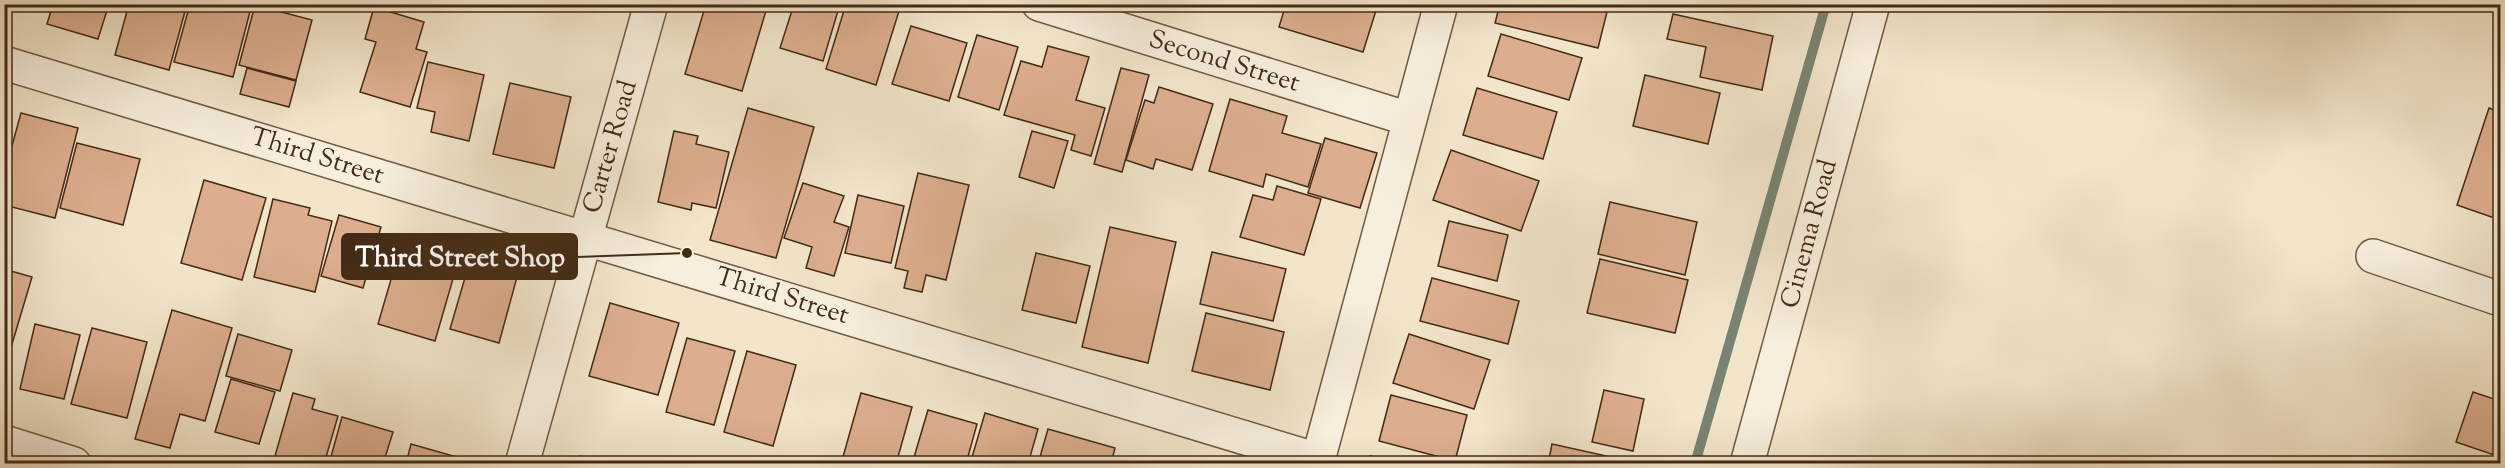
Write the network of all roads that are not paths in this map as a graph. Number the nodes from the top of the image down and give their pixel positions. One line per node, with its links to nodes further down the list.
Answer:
1 (651, 4): 7 (street, Carter Road)
2 (1040, 4): 6 (street, Second Street)
3 (1441, 4): 6 (street)
4 (1872, 4): 14 (street, Cinema Road)
5 (4, 63): 7 (street, Third Street)
6 (1409, 119): 11 (street)
7 (585, 238): 11 (street, Third Street); 13 (street, Carter Road)
8 (2373, 256): 9 (street)
9 (2500, 299)
10 (4, 442): 12 (street)
11 (1318, 462)
12 (74, 464)
13 (522, 464)
14 (1747, 464)

